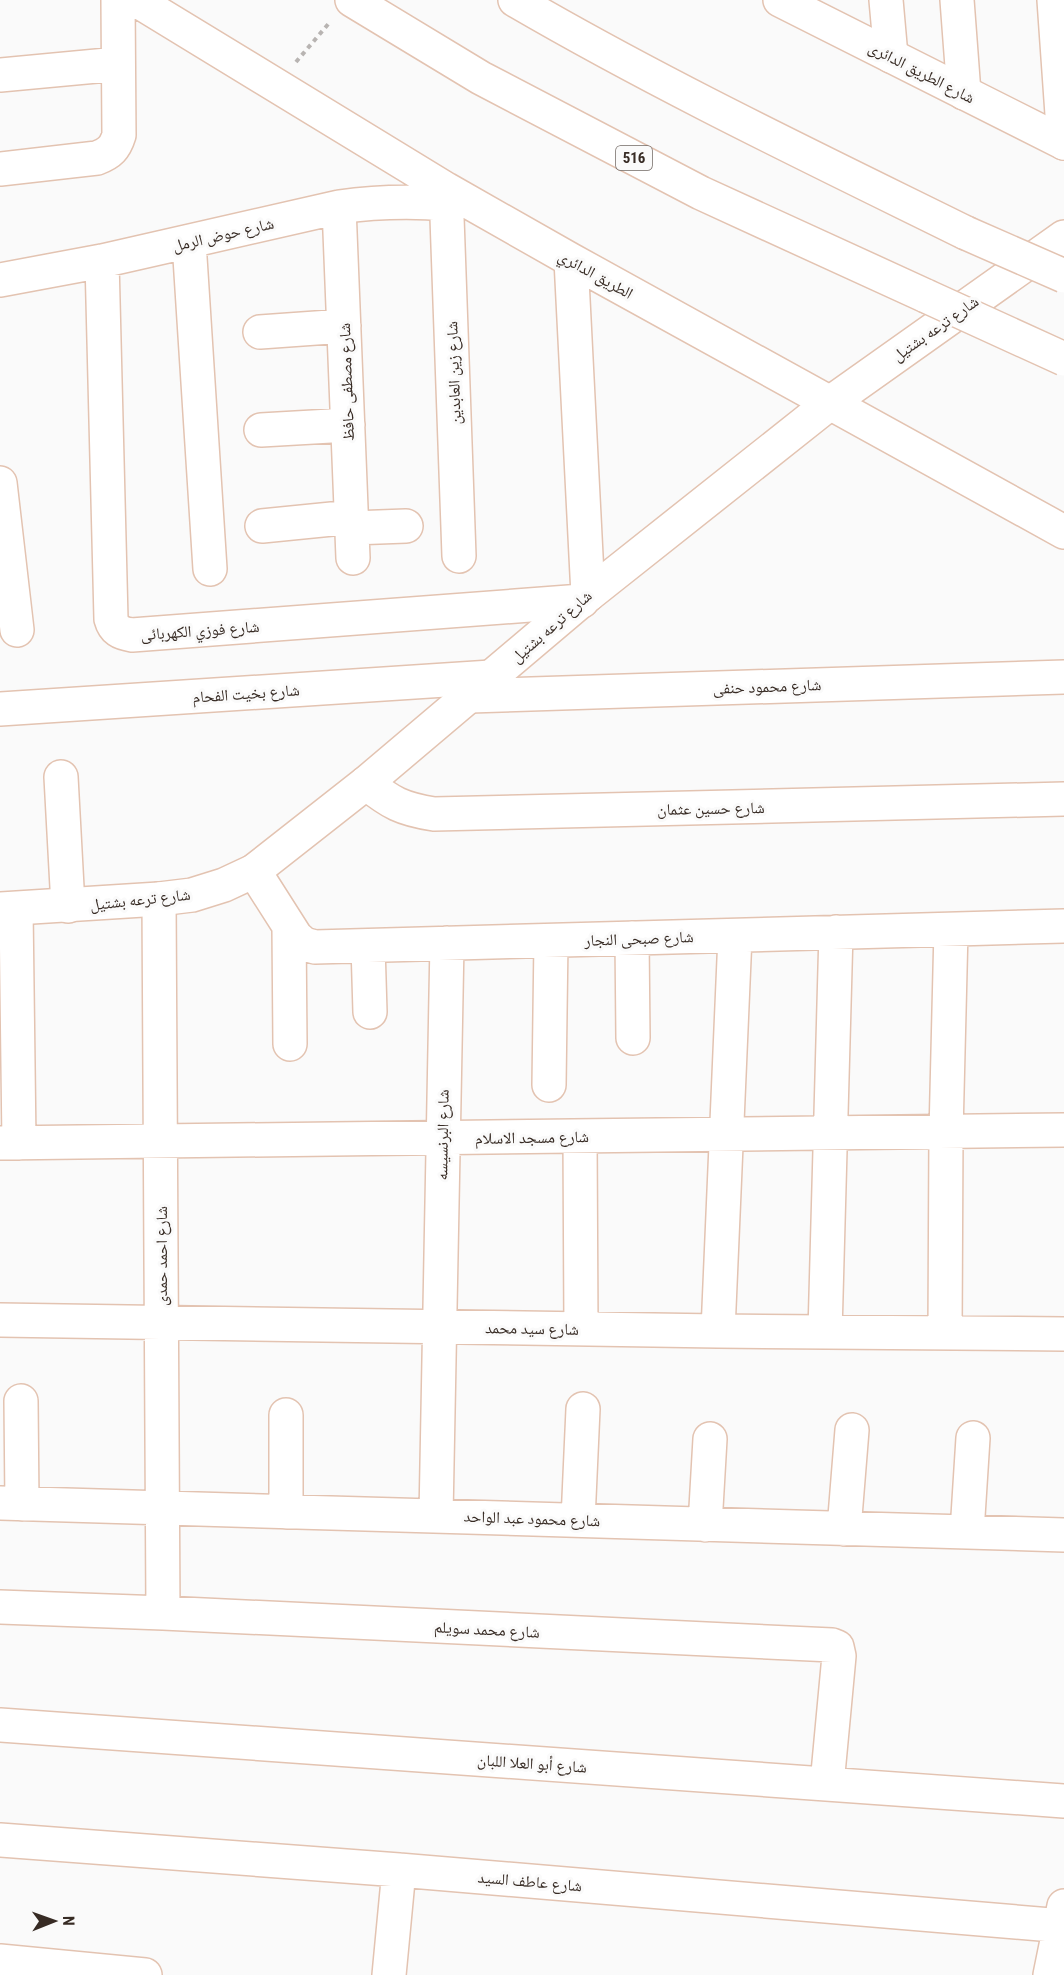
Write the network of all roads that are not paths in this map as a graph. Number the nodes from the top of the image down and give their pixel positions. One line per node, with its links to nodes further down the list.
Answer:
1 (118, 0): 10 (main road)
2 (136, 0): 15 (main road, الطريق الدائري)
3 (515, 0): 21 (main road, bridge)
4 (780, 0): 9 (main road, شارع الطريق الدائرى)
5 (886, 0): 9 (main road)
6 (957, 0): 12 (main road)
7 (1054, 0): 13 (main road)
8 (343, 9): 25 (main road, 516, bridge)
9 (891, 56): 12 (main road, شارع الطريق الدائرى)
10 (118, 64): 11 (main road); 14 (main road)
11 (0, 75)
12 (964, 93): 13 (main road, شارع الطريق الدائرى)
13 (1064, 143)
14 (0, 169)
15 (446, 196): 16 (main road, شارع حوض الرمل); 19 (main road, الطريق الدائري); 34 (main road, شارع زين العابدين)
16 (339, 207): 18 (main road, شارع حوض الرمل); 23 (main road, شارع مصطفى حافظ)
17 (1064, 237): 26 (main road, شارع ترعه بشتيل)
18 (189, 242): 20 (main road, شارع حوض الرمل); 35 (main road)
19 (571, 260): 26 (main road, الطريق الدائري); 36 (main road)
20 (102, 261): 22 (main road, شارع حوض الرمل); 36 (main road, شارع فوزي الكهربائى)
21 (1064, 276)
22 (0, 280)
23 (344, 326): 24 (main road); 27 (main road, شارع مصطفى حافظ)
24 (260, 332)
25 (1064, 359)
26 (830, 403): 32 (main road, الطريق الدائري); 36 (main road, شارع ترعه بشتيل)
27 (348, 425): 28 (main road); 33 (main road, شارع مصطفى حافظ)
28 (261, 430)
29 (0, 483): 37 (main road)
30 (262, 526): 33 (main road)
31 (406, 526): 33 (main road)
32 (1064, 532)
33 (353, 534)
34 (459, 556)
35 (210, 569)
36 (585, 598): 39 (main road, شارع ترعه بشتيل)
37 (17, 630)
38 (1064, 677): 39 (main road, شارع محمود حنفى)
39 (481, 687): 40 (main road, شارع بخيت الفحام); 42 (main road, شارع ترعه بشتيل)
40 (0, 709)
41 (61, 777): 46 (main road)
42 (366, 783): 43 (main road, شارع حسين عثمان); 44 (main road, شارع ترعه بشتيل)
43 (1064, 800)
44 (254, 871): 45 (main road, شارع ترعه بشتيل); 49 (main road, شارع صبحى النجار)
45 (159, 899): 46 (main road, شارع ترعه بشتيل); 67 (main road, شارع احمد حمدى)
46 (68, 906): 47 (main road, شارع ترعه بشتيل)
47 (8, 909): 68 (main road)
48 (1064, 926): 50 (main road, شارع صبحى النجار)
49 (289, 928): 56 (main road, شارع صبحى النجار); 59 (main road)
50 (951, 930): 51 (main road, شارع صبحى النجار); 62 (main road)
51 (836, 932): 52 (main road, شارع صبحى النجار); 63 (main road)
52 (735, 936): 53 (main road, شارع صبحى النجار); 64 (main road)
53 (632, 938): 54 (main road, شارع صبحى النجار); 58 (main road)
54 (551, 941): 55 (main road, شارع صبحى النجار); 60 (main road)
55 (447, 943): 56 (main road, شارع صبحى النجار); 66 (main road, شارع البرنسيسه)
56 (368, 946): 57 (main road)
57 (370, 1012)
58 (633, 1038)
59 (290, 1044)
60 (549, 1085)
61 (1064, 1130): 62 (main road, شارع مسجد الاسلام)
62 (946, 1132): 63 (main road, شارع مسجد الاسلام); 75 (main road)
63 (831, 1134): 64 (main road, شارع مسجد الاسلام); 74 (main road)
64 (726, 1135): 65 (main road, شارع مسجد الاسلام); 73 (main road)
65 (580, 1137): 66 (main road, شارع مسجد الاسلام); 72 (main road)
66 (442, 1138): 67 (main road, شارع مسجد الاسلام); 71 (main road, شارع البرنسيسه)
67 (160, 1141): 68 (main road, شارع مسجد الاسلام); 70 (main road, شارع احمد حمدى)
68 (9, 1143)
69 (0, 1320): 70 (main road, شارع سيد محمد)
70 (161, 1322): 71 (main road, شارع سيد محمد); 84 (main road, شارع احمد حمدى)
71 (439, 1326): 72 (main road, شارع سيد محمد); 86 (main road, شارع البرنسيسه)
72 (581, 1329): 73 (main road, شارع سيد محمد)
73 (718, 1331): 74 (main road, شارع سيد محمد)
74 (825, 1332): 75 (main road, شارع سيد محمد)
75 (945, 1333): 76 (main road, شارع سيد محمد)
76 (1064, 1334)
77 (21, 1401): 83 (main road)
78 (583, 1409): 87 (main road)
79 (286, 1415): 85 (main road)
80 (852, 1431): 89 (main road)
81 (974, 1437): 90 (main road)
82 (710, 1439): 88 (main road)
83 (11, 1504): 84 (main road, شارع محمود عبد الواحد)
84 (163, 1509): 85 (main road, شارع محمود عبد الواحد); 93 (main road, شارع احمد حمدى)
85 (286, 1512): 86 (main road, شارع محمود عبد الواحد)
86 (435, 1516): 87 (main road, شارع محمود عبد الواحد)
87 (578, 1520): 88 (main road, شارع محمود عبد الواحد)
88 (705, 1525): 89 (main road, شارع محمود عبد الواحد)
89 (844, 1529): 90 (main road, شارع محمود عبد الواحد)
90 (967, 1532): 91 (main road, شارع محمود عبد الواحد)
91 (1064, 1535)
92 (0, 1608): 93 (main road, شارع محمد سويلم)
93 (163, 1613): 95 (main road, شارع محمد سويلم)
94 (0, 1725): 95 (main road, شارع أبو العلا اللبان)
95 (827, 1784): 96 (main road, شارع أبو العلا اللبان)
96 (1064, 1801)
97 (0, 1840): 98 (main road, شارع عاطف السيد)
98 (399, 1870): 99 (main road, شارع عاطف السيد); 102 (main road)
99 (1063, 1919): 103 (main road)
100 (0, 1961): 101 (main road)
101 (145, 1975)
102 (389, 1975)
103 (1050, 1975)

